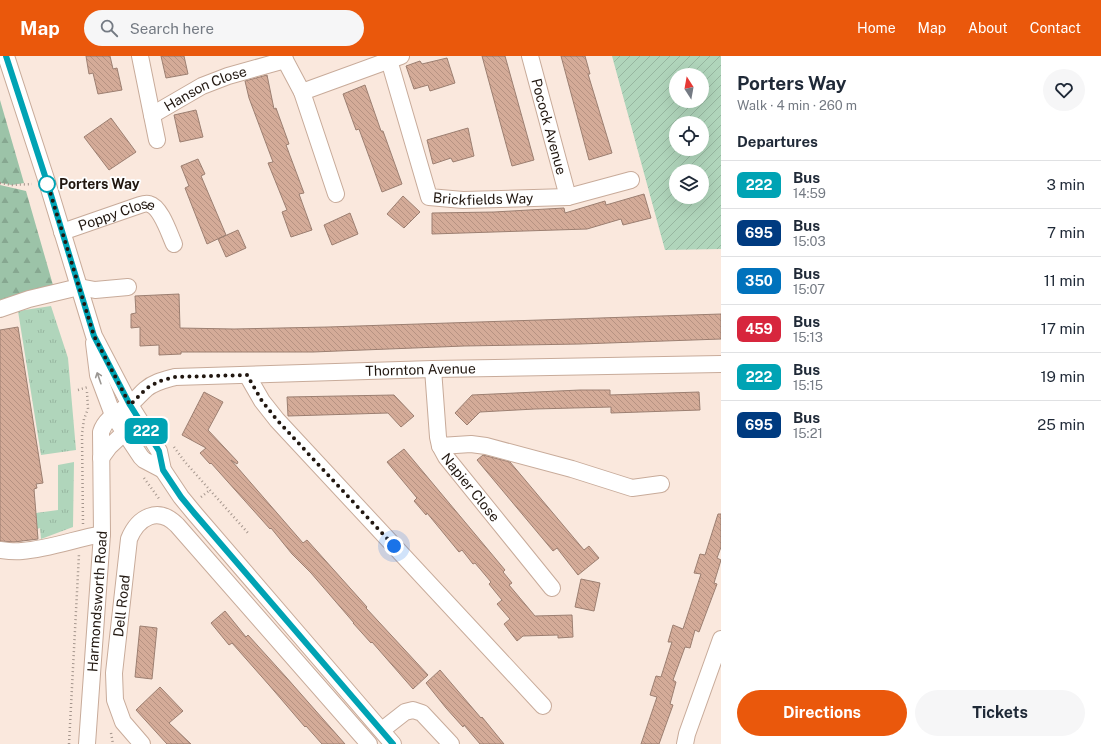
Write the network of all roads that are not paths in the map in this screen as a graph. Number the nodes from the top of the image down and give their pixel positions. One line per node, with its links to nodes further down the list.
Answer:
1 (6, 56): 12 (street)
2 (140, 56): 7 (street, Hanson Close)
3 (530, 56): 11 (street, Pocock Avenue)
4 (284, 58): 6 (street); 7 (street, Hanson Close)
5 (395, 58): 6 (street); 11 (street, Brickfields Way)
6 (302, 92): 10 (street)
7 (152, 115): 8 (street, Hanson Close)
8 (157, 140)
9 (631, 180): 11 (street, Brickfields Way)
10 (336, 194)
11 (568, 197)
12 (62, 232): 13 (street, Poppy Close); 14 (street)
13 (174, 244)
14 (79, 287): 15 (street); 16 (street); 17 (street)
15 (128, 287)
16 (0, 309)
17 (94, 336): 21 (street); 22 (street, one-way to 17)
18 (721, 364): 19 (street, Thornton Avenue)
19 (433, 369): 20 (street, Thornton Avenue); 24 (street, Napier Close)
20 (247, 375): 21 (street, Thornton Avenue); 34 (street)
21 (130, 405): 22 (street, Harmondsworth Road); 23 (street); 26 (street)
22 (114, 415): 23 (street); 25 (street, Harmondsworth Road)
23 (125, 432): 25 (street); 26 (street)
24 (440, 446): 27 (street); 30 (street, Napier Close)
25 (101, 458): 28 (street, Harmondsworth Road)
26 (163, 470): 35 (street)
27 (661, 484)
28 (102, 534): 29 (street); 33 (street, Harmondsworth Road)
29 (0, 550)
30 (552, 588)
31 (721, 639): 41 (street)
32 (114, 673): 33 (street); 37 (street, Dell Road); 38 (street, Dell Road)
33 (92, 675): 36 (street, Harmondsworth Road)
34 (543, 706)
35 (387, 725): 39 (street); 40 (street)
36 (87, 744)
37 (142, 744)
38 (369, 744)
39 (393, 744)
40 (451, 744)
41 (685, 744)

